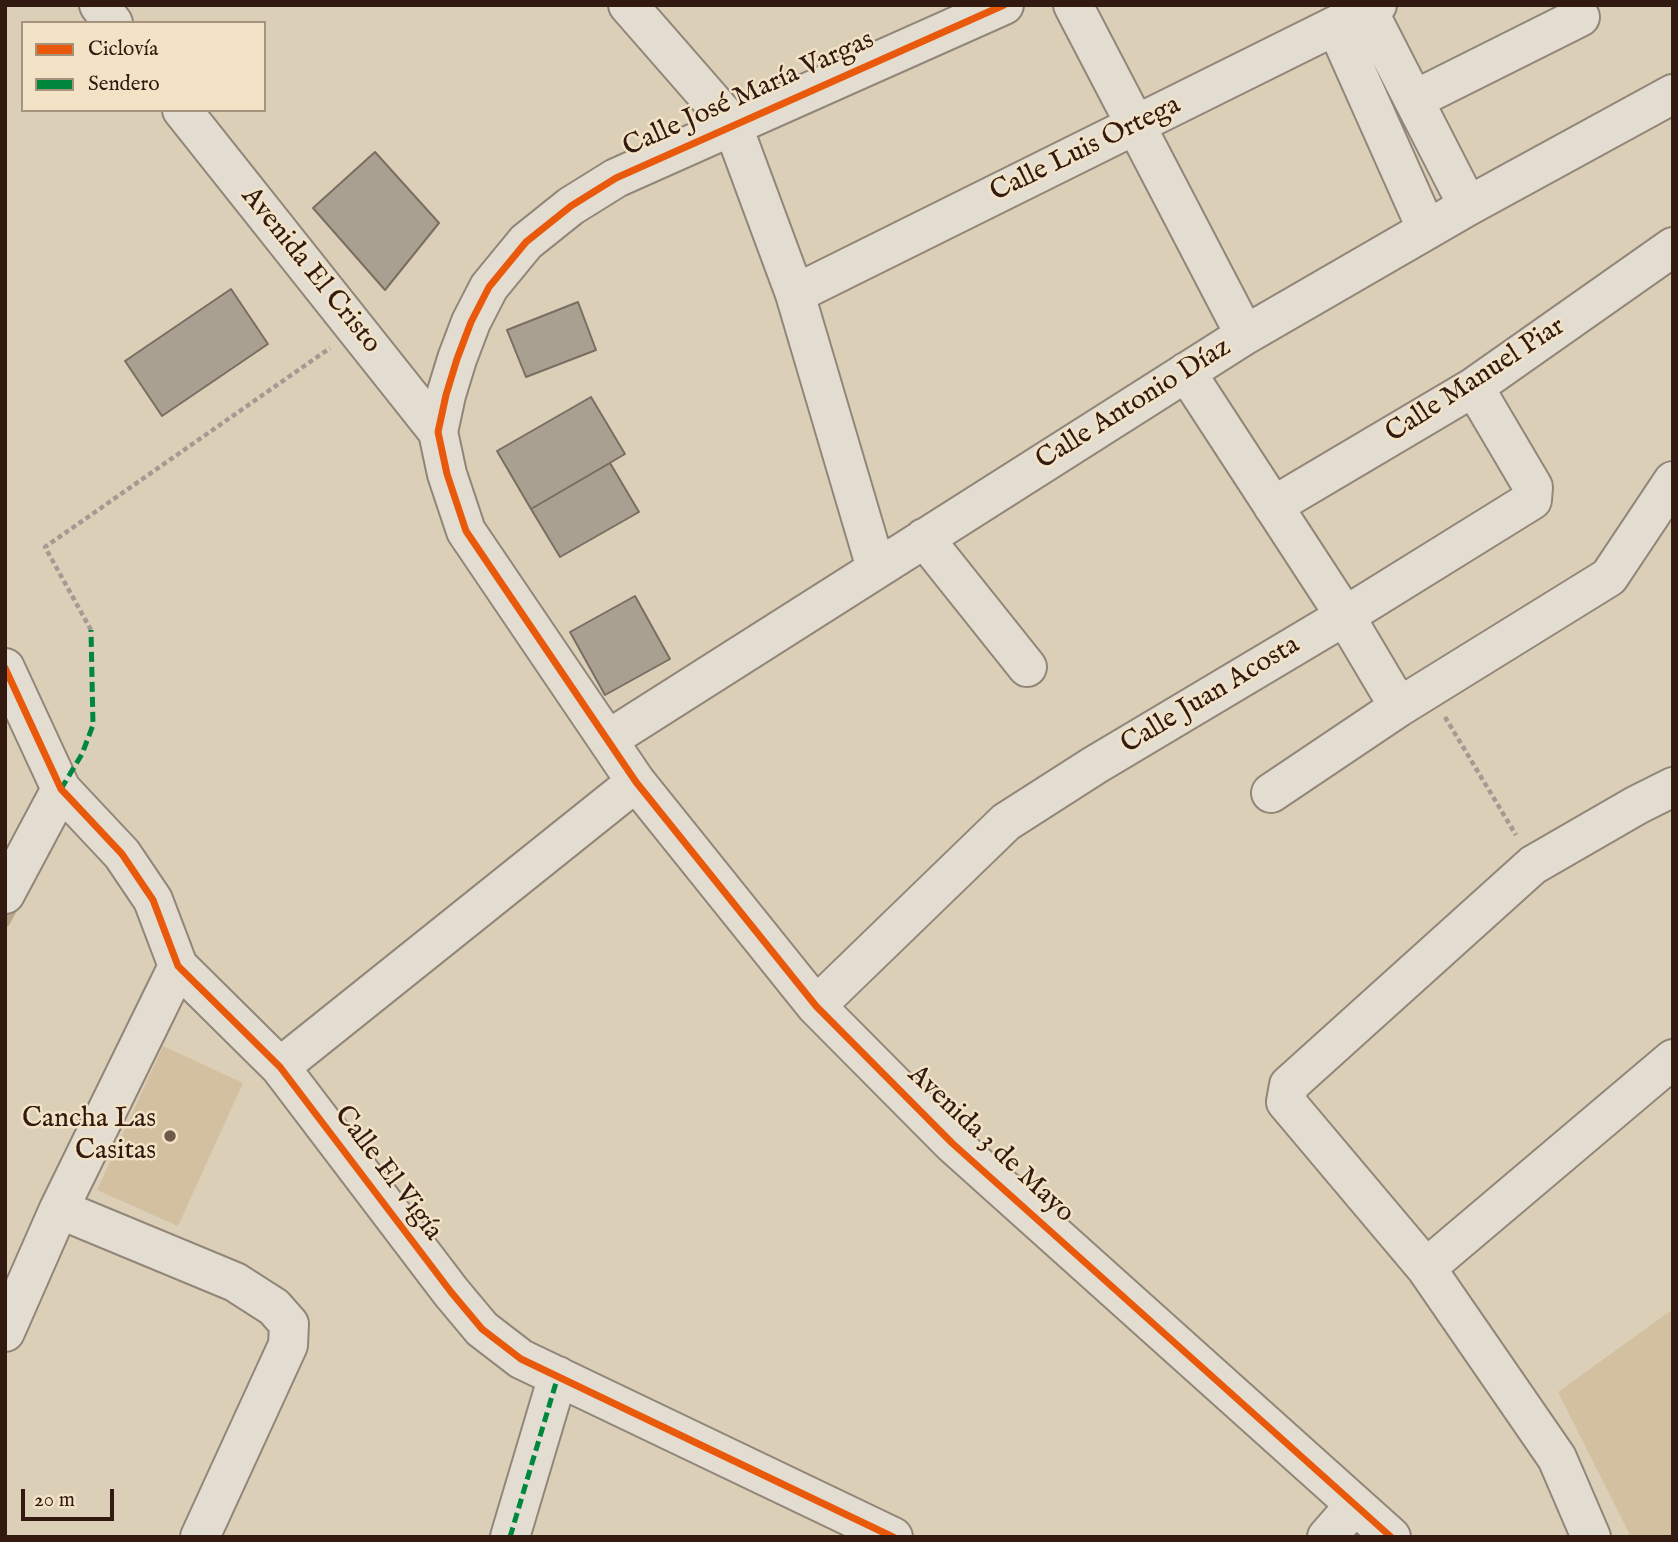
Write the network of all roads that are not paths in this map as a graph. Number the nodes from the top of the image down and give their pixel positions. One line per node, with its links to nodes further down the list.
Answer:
1 (99, 5): 7 (street)
2 (628, 5): 11 (street)
3 (1004, 5): 11 (street, Calle José María Vargas)
4 (1073, 5): 12 (street)
5 (1361, 12): 9 (street); 12 (street, Calle Luis Ortega); 14 (street)
6 (1580, 18): 9 (street)
7 (111, 21)
8 (1673, 94): 13 (street, Calle Antonio Díaz)
9 (1414, 100): 13 (street)
10 (184, 112): 20 (street, Avenida El Cristo)
11 (732, 124): 16 (street); 20 (street, Calle José María Vargas)
12 (1136, 125): 16 (street, Calle Luis Ortega); 17 (street)
13 (1468, 206): 14 (street, Calle Antonio Díaz)
14 (1427, 230): 17 (street, Calle Antonio Díaz)
15 (1673, 247): 19 (street, Calle Manuel Piar)
16 (795, 294): 24 (street)
17 (1245, 335): 18 (street, Calle Antonio Díaz)
18 (1186, 372): 22 (street); 23 (street, Calle Antonio Díaz)
19 (1474, 387): 22 (street, Calle Manuel Piar); 25 (street, Calle Juan Acosta)
20 (438, 432): 29 (street, Avenida 3 de Mayo)
21 (1673, 481): 28 (street)
22 (1273, 506): 25 (street)
23 (923, 538): 24 (street, Calle Antonio Díaz); 26 (street)
24 (876, 568): 29 (street, Calle Antonio Díaz)
25 (1345, 616): 28 (street); 36 (street, Calle Juan Acosta)
26 (1027, 667)
27 (5, 668): 32 (street, Calle El Vigía)
28 (1414, 698): 33 (street)
29 (609, 739): 30 (street, Avenida 3 de Mayo)
30 (636, 782): 36 (street, Avenida 3 de Mayo); 38 (street)
31 (1673, 787): 40 (street)
32 (61, 789): 34 (street); 35 (street, Calle El Vigía)
33 (1272, 793)
34 (5, 894)
35 (178, 966): 38 (street, Calle El Vigía); 39 (street)
36 (816, 1006): 43 (street, Avenida 3 de Mayo)
37 (1673, 1059): 40 (street)
38 (280, 1067): 42 (street, Calle El Vigía)
39 (59, 1209): 41 (street); 44 (street)
40 (1426, 1268): 49 (street)
41 (5, 1332)
42 (558, 1377): 45 (street); 46 (street, Calle El Vigía)
43 (1354, 1506): 47 (street); 48 (street, Avenida 3 de Mayo)
44 (200, 1537)
45 (510, 1537)
46 (893, 1537)
47 (1327, 1537)
48 (1391, 1537)
49 (1591, 1537)

